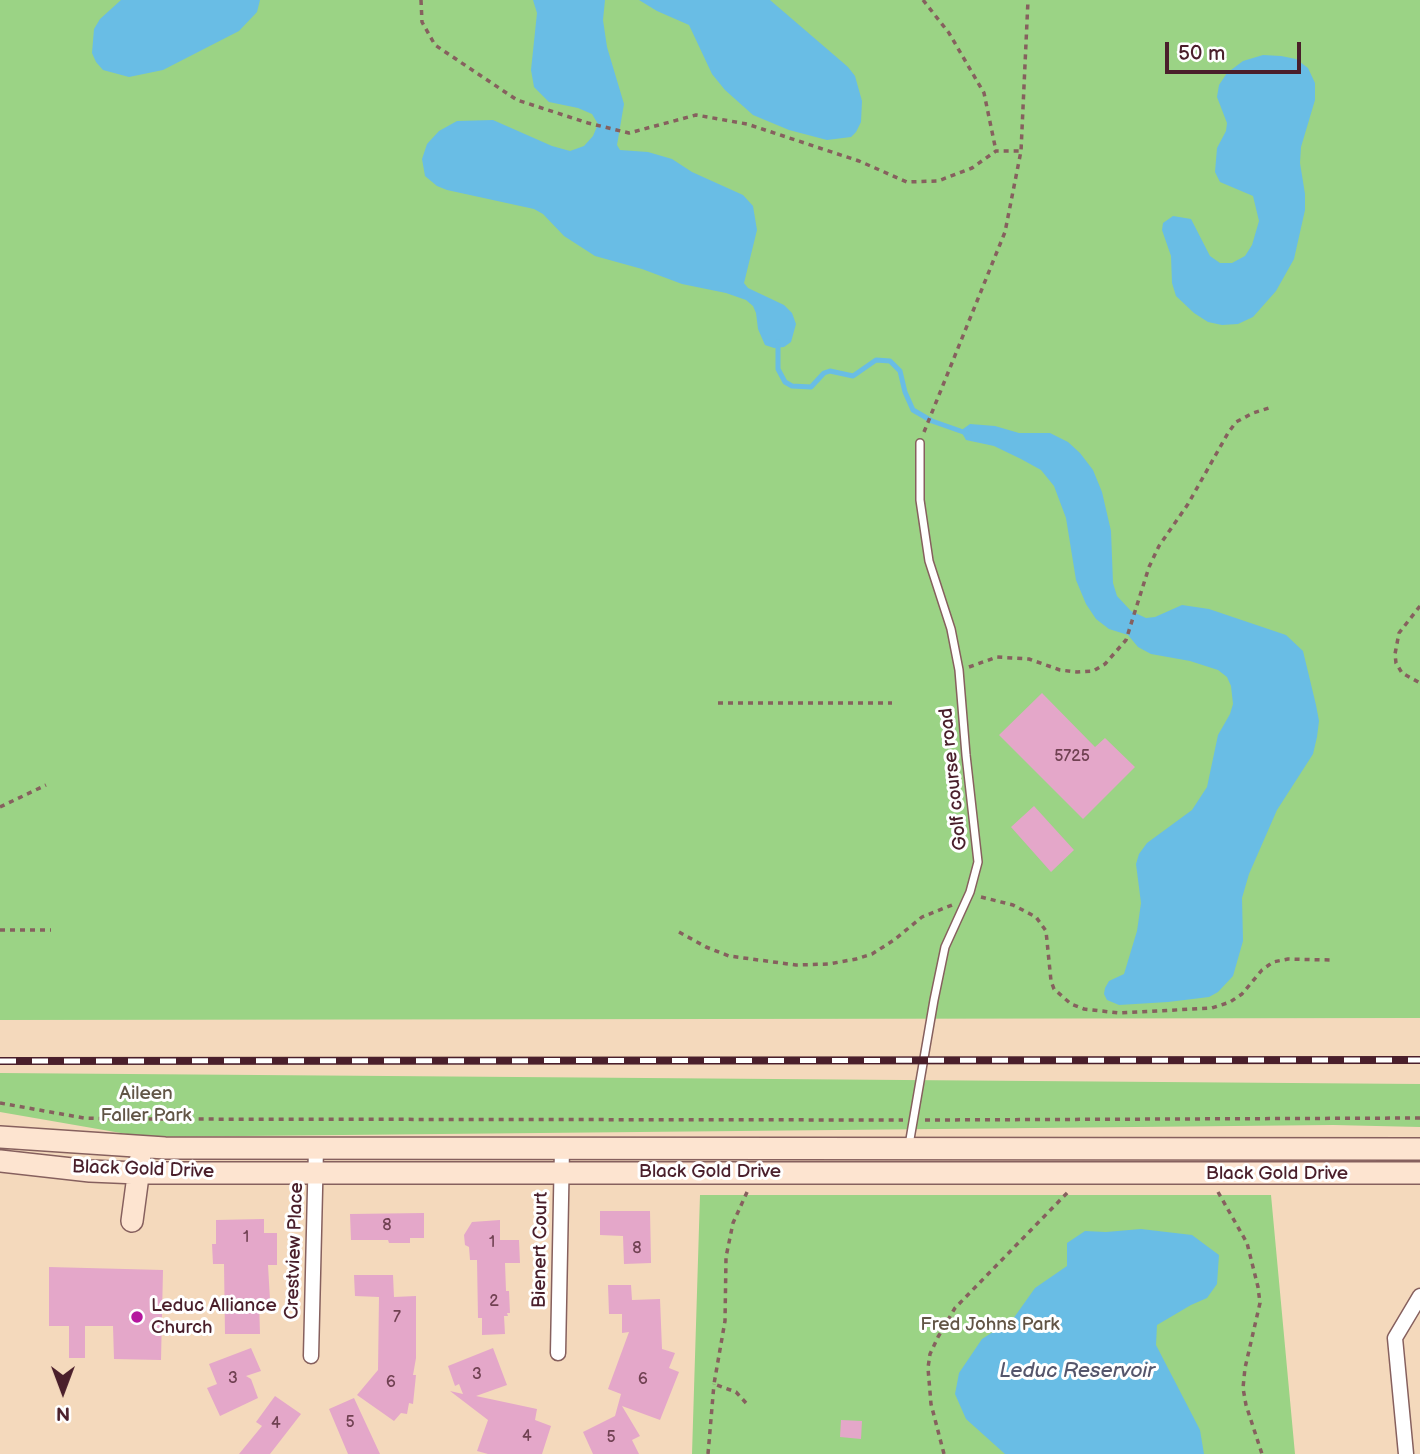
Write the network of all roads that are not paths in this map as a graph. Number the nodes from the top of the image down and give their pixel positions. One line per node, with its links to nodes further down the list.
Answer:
1 (920, 443): 6 (lane, Golf course road)
2 (0, 1137): 3 (main road, Black Gold Drive)
3 (141, 1148): 4 (main road, Black Gold Drive); 9 (main road)
4 (316, 1148): 5 (main road, Black Gold Drive); 10 (street, Crestview Place)
5 (562, 1148): 6 (main road, Black Gold Drive); 12 (street, Bienert Court)
6 (908, 1149): 7 (main road, Black Gold Drive)
7 (1420, 1149)
8 (0, 1161): 9 (main road, Black Gold Drive)
9 (138, 1173): 10 (main road, Black Gold Drive); 13 (main road)
10 (316, 1173): 12 (main road, Black Gold Drive); 16 (street, Crestview Place)
11 (1420, 1173): 12 (main road, Black Gold Drive)
12 (562, 1174): 15 (street, Bienert Court)
13 (132, 1221)
14 (1420, 1296): 17 (street)
15 (558, 1353)
16 (311, 1356)
17 (1406, 1454)

